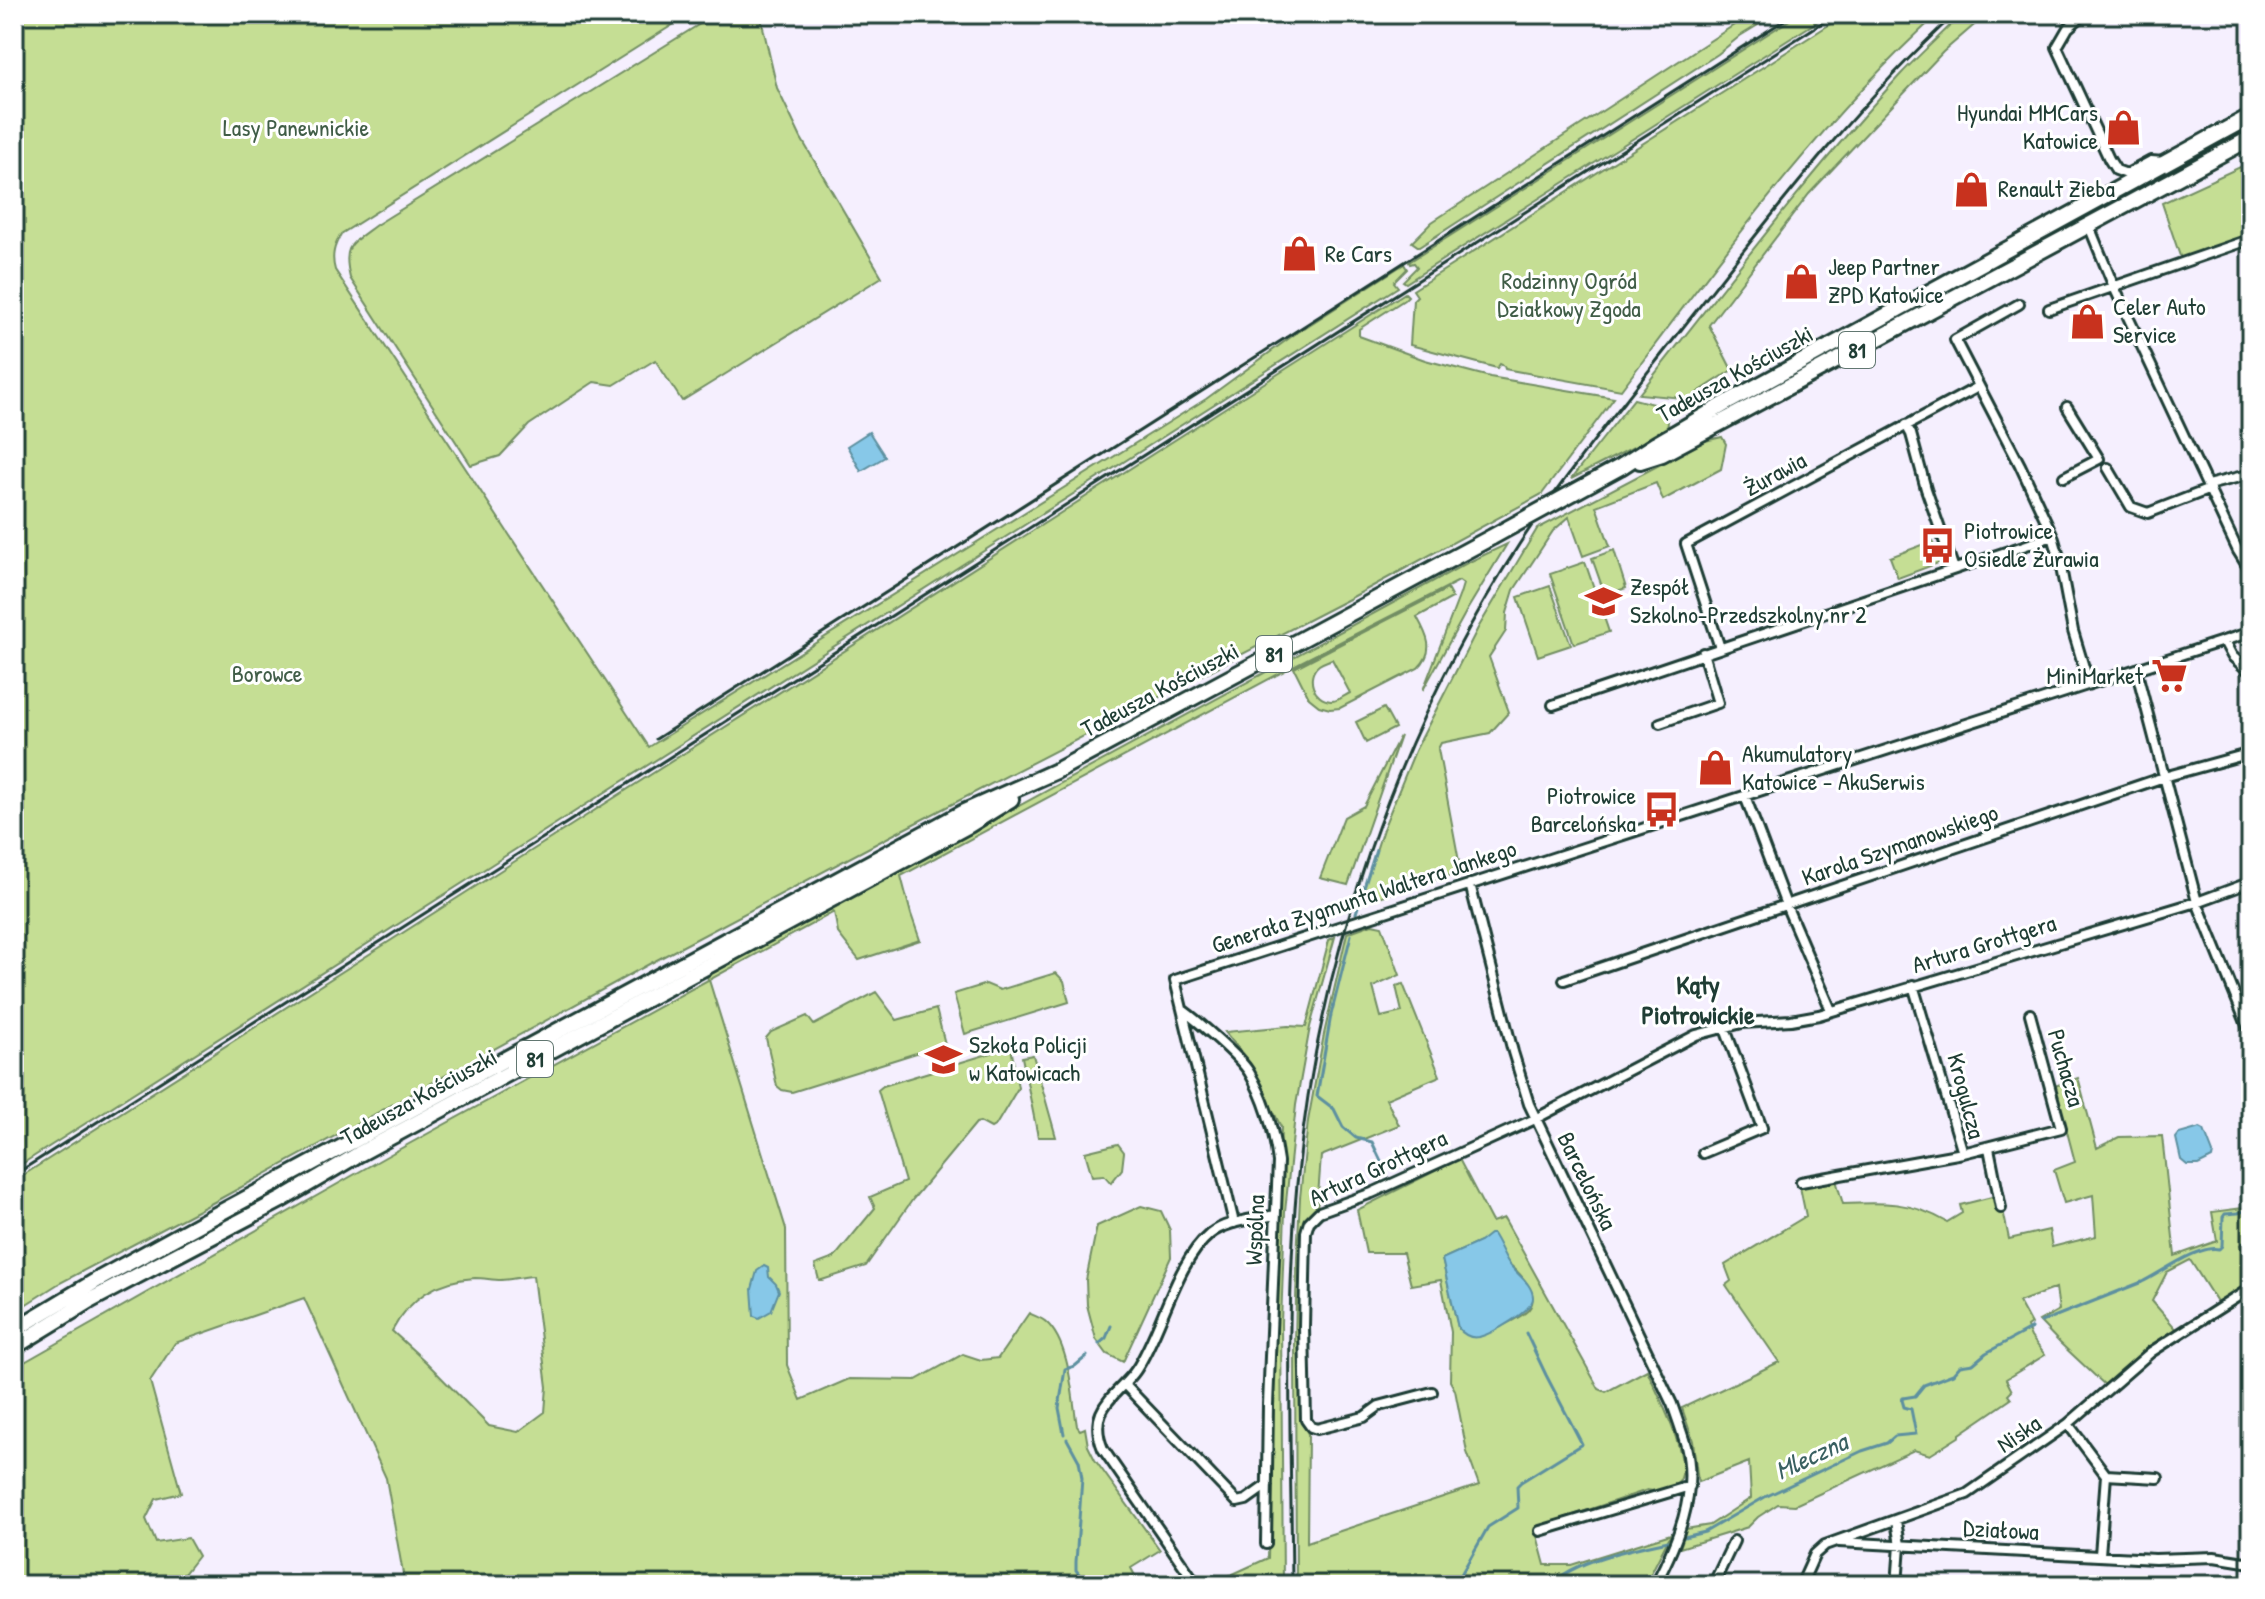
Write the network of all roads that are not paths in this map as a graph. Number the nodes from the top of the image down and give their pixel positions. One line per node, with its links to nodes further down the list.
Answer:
1 (2084, 14): 4 (street)
2 (2251, 116): 4 (main road, Tadeusza Kościuszki / 81)
3 (2251, 138): 5 (main road, Tadeusza Kościuszki / 81)
4 (2167, 162): 13 (main road, Tadeusza Kościuszki / 81)
5 (2089, 226): 7 (street); 13 (main road, Tadeusza Kościuszki / 81)
6 (2251, 239): 7 (street)
7 (2114, 287): 9 (street); 17 (street)
8 (2019, 304): 10 (street)
9 (2049, 309)
10 (1978, 387): 12 (street, Żurawia); 18 (street)
11 (2067, 407): 16 (street)
12 (1906, 425): 19 (street); 23 (street, Żurawia)
13 (1622, 466): 31 (main road, Tadeusza Kościuszki / 81, bridge)
14 (2108, 468): 17 (street)
15 (2251, 474): 17 (street)
16 (2064, 477)
17 (2209, 487): 20 (street)
18 (2053, 536): 19 (street); 27 (street)
19 (1954, 569): 23 (street)
20 (2251, 572)
21 (2251, 632): 22 (street, Generała Zygmunta Waltera Jankego)
22 (2224, 641): 25 (street, Generała Zygmunta Waltera Jankego); 26 (street)
23 (1720, 648): 24 (street)
24 (1703, 653): 28 (street); 29 (street)
25 (2136, 669): 27 (street, Generała Zygmunta Waltera Jankego); 32 (street)
26 (2251, 673)
27 (2089, 684): 33 (street, Generała Zygmunta Waltera Jankego)
28 (1553, 705)
29 (1660, 723)
30 (2251, 753): 32 (street, Karola Szymanowskiego)
31 (1056, 771): 55 (main road, Tadeusza Kościuszki / 81); 56 (main road, Tadeusza Kościuszki / 81)
32 (2164, 777): 36 (street); 37 (street, Karola Szymanowskiego)
33 (1745, 796): 35 (street, Generała Zygmunta Waltera Jankego); 37 (street)
34 (2251, 882): 36 (street, Artura Grottgera)
35 (1470, 884): 38 (street, Generała Zygmunta Waltera Jankego); 46 (street, Barcelońska)
36 (2197, 902): 40 (street, Artura Grottgera); 45 (street)
37 (1786, 905): 39 (street, Karola Szymanowskiego); 41 (street)
38 (1175, 980): 42 (street, Wspólna)
39 (1564, 980)
40 (1913, 985): 41 (street, Artura Grottgera); 49 (street, Krogulcza)
41 (1831, 1010): 44 (street, Artura Grottgera)
42 (1183, 1011): 52 (street, Wspólna); 53 (street, Wspólna)
43 (2030, 1014): 47 (street, Puchacza)
44 (1724, 1026): 46 (street, Artura Grottgera); 48 (street)
45 (2251, 1035)
46 (1535, 1119): 58 (street, Artura Grottgera); 63 (street, Barcelońska)
47 (1989, 1148): 49 (street, Puchacza); 51 (street)
48 (1703, 1153)
49 (1963, 1153): 50 (street, Krogulcza)
50 (1801, 1182)
51 (2001, 1208)
52 (1275, 1215): 53 (street); 62 (street, Wspólna)
53 (1234, 1223): 57 (street, Wspólna)
54 (2251, 1288): 59 (street, Niska)
55 (14, 1330)
56 (14, 1347)
57 (1124, 1384): 62 (street); 72 (street, Wspólna)
58 (1432, 1392)
59 (2068, 1424): 60 (street); 64 (street, Niska)
60 (2106, 1475): 61 (street); 70 (street)
61 (2158, 1478)
62 (1267, 1485): 68 (street, Wspólna)
63 (1690, 1486): 65 (street); 73 (street, Barcelońska)
64 (1896, 1521): 67 (street, Niska); 69 (street)
65 (1540, 1531)
66 (1734, 1541): 74 (street)
67 (1834, 1541): 69 (street, Działowa); 75 (street, Niska)
68 (1266, 1544)
69 (1900, 1545): 70 (street, Działowa); 76 (street)
70 (2100, 1555): 71 (street, Działowa)
71 (2251, 1563)
72 (1197, 1585)
73 (1655, 1585)
74 (1713, 1585)
75 (1801, 1585)
76 (1897, 1585)

